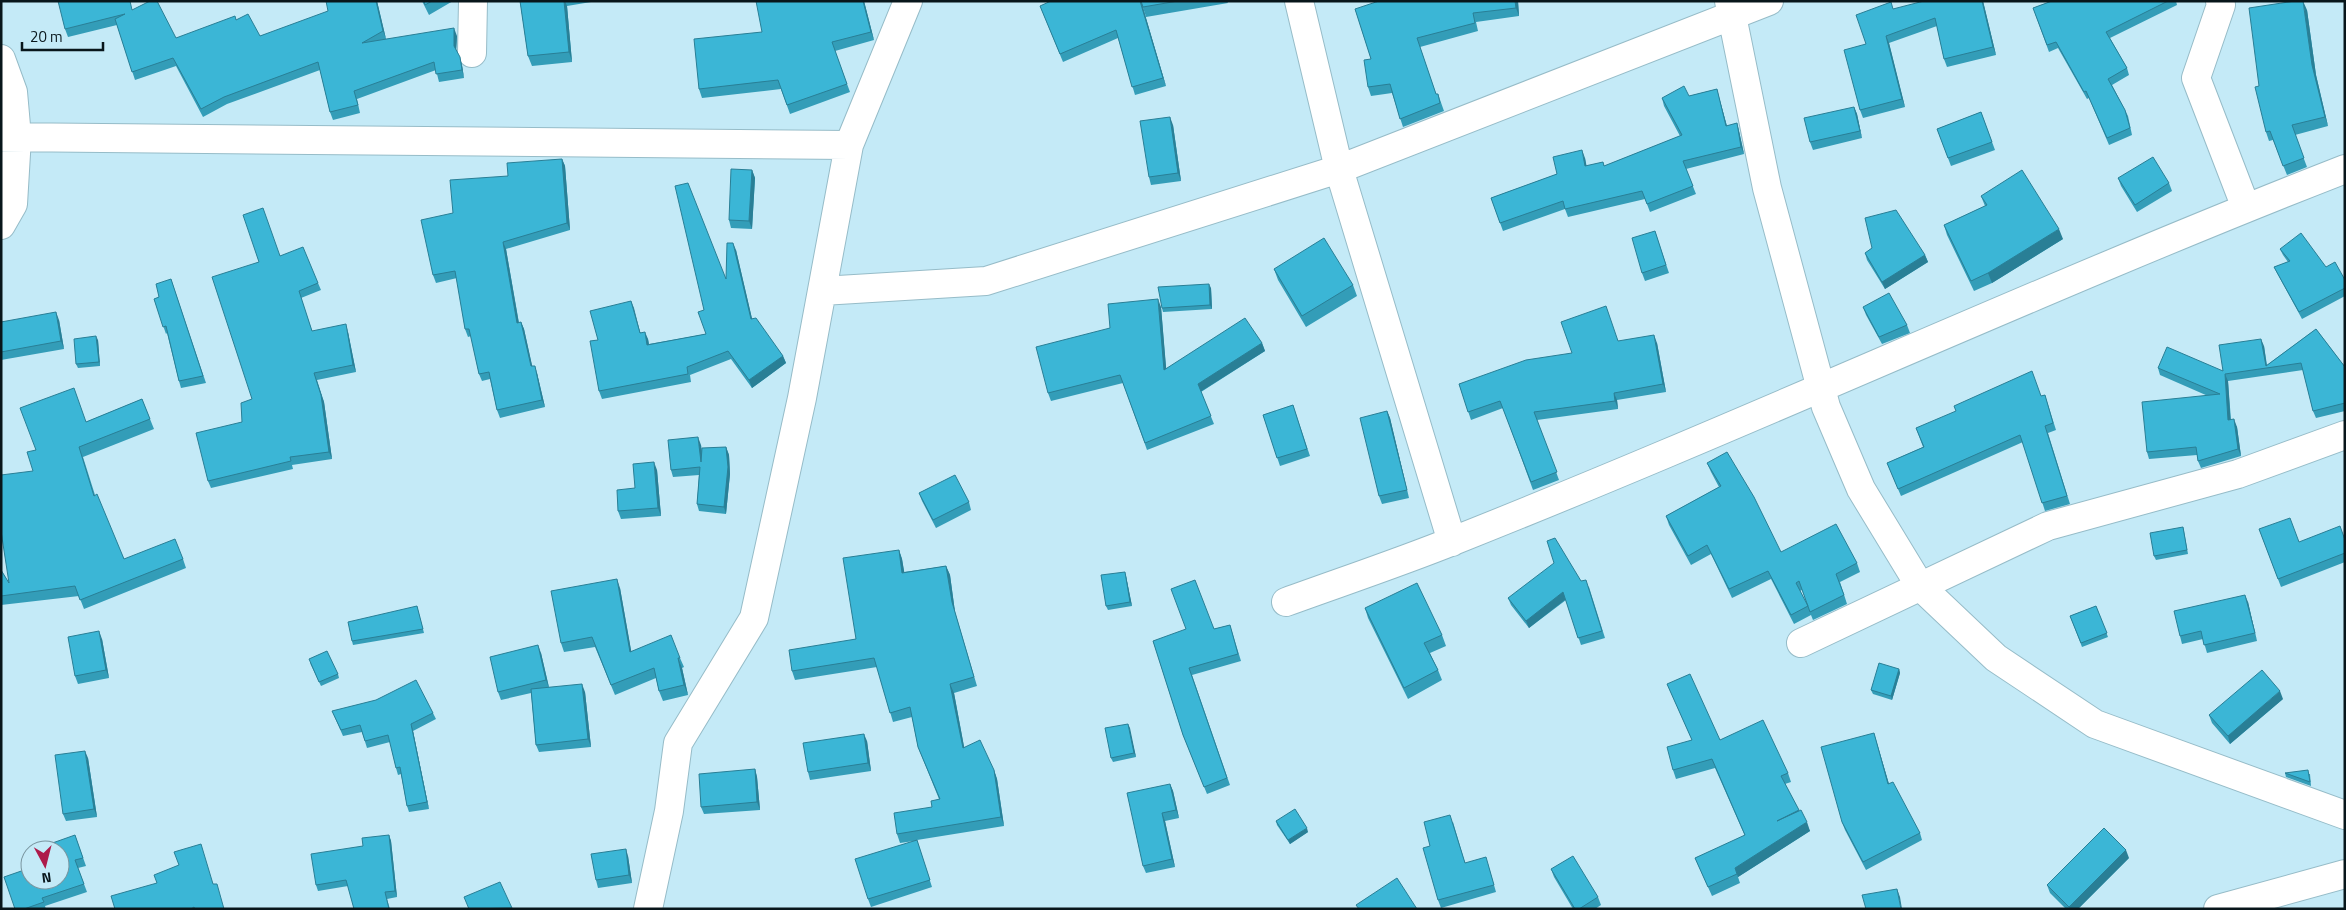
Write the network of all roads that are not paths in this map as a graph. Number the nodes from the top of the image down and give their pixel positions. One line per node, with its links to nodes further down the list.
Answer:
1 (473, 1): 7 (street)
2 (908, 1): 10 (street)
3 (1299, 1): 11 (street)
4 (1769, 1): 6 (street)
5 (2220, 1): 13 (street)
6 (1731, 8): 11 (street); 16 (street)
7 (472, 54)
8 (1, 60): 9 (street)
9 (9, 137): 10 (street); 14 (street)
10 (849, 146): 15 (street)
11 (1339, 169): 15 (street); 18 (street)
12 (2345, 169): 13 (street)
13 (2246, 208): 16 (street)
14 (1, 225)
15 (822, 291): 24 (street)
16 (1821, 389): 18 (street); 19 (street)
17 (2345, 435): 19 (street)
18 (1452, 542): 20 (street)
19 (1920, 586): 21 (street); 22 (street)
20 (1286, 602)
21 (1801, 643)
22 (2345, 815)
23 (2345, 874): 27 (street)
24 (655, 878): 25 (street); 26 (street)
25 (648, 909)
26 (666, 909)
27 (2218, 909)

